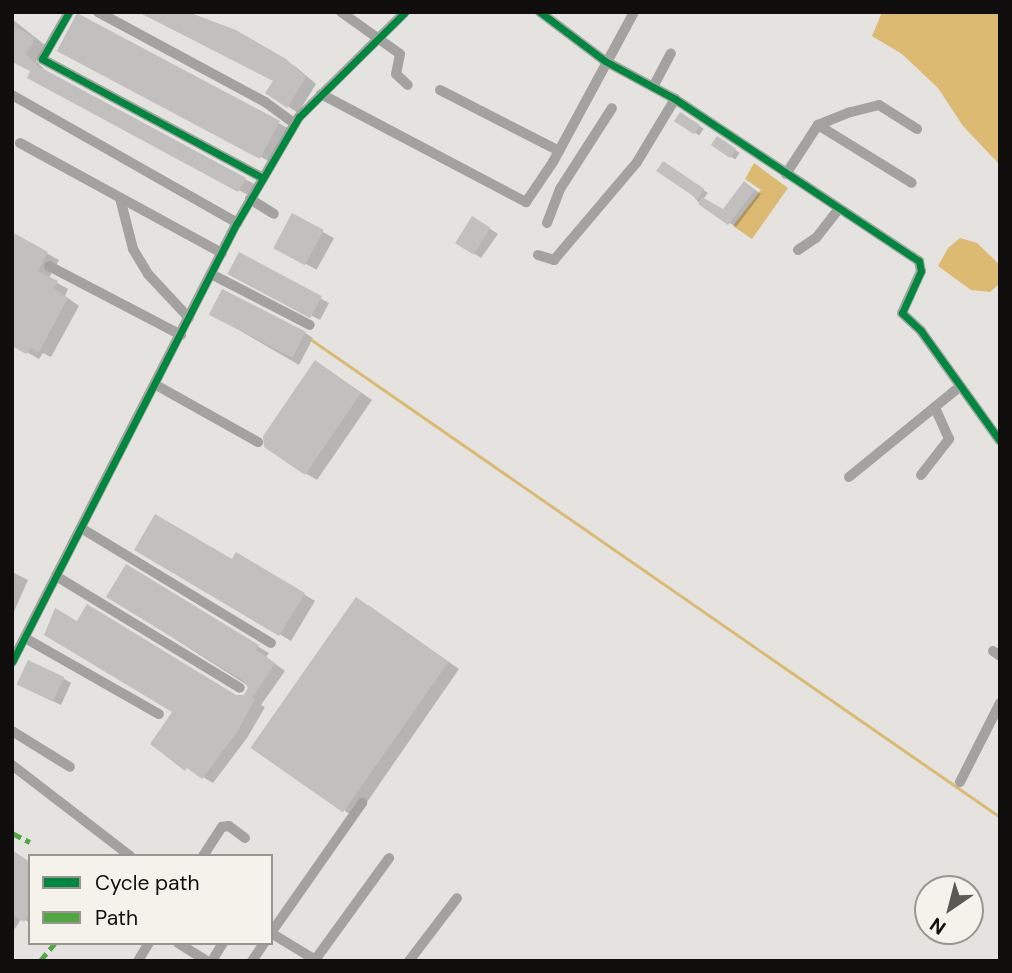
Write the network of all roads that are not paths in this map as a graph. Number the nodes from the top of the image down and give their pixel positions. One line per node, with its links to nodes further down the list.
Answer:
1 (69, 12): 25 (street)
2 (98, 12): 17 (street)
3 (341, 12): 7 (street)
4 (405, 12): 7 (street)
5 (540, 12): 9 (street)
6 (634, 12): 9 (street)
7 (380, 38): 10 (street); 13 (street)
8 (671, 52): 11 (street)
9 (605, 61): 11 (street); 21 (street)
10 (408, 85)
11 (653, 87): 15 (street)
12 (440, 90): 21 (street)
13 (321, 94): 17 (street); 22 (street)
14 (12, 95): 31 (street)
15 (675, 99): 24 (street); 35 (street)
16 (612, 108): 23 (street)
17 (295, 124): 25 (street)
18 (818, 125): 19 (street); 24 (street); 26 (street)
19 (917, 129)
20 (20, 144): 27 (street)
21 (559, 151): 22 (street)
22 (553, 162): 23 (street)
23 (570, 171): 32 (street)
24 (786, 174): 29 (street)
25 (263, 178): 28 (street)
26 (912, 183)
27 (120, 198): 34 (street); 38 (street)
28 (250, 200): 30 (street); 31 (street)
29 (839, 209): 33 (street); 42 (street)
30 (274, 214)
31 (237, 223): 34 (street)
32 (547, 223)
33 (798, 250)
34 (222, 253): 37 (street)
35 (538, 255)
36 (49, 266): 40 (street)
37 (211, 274): 38 (street); 39 (street)
38 (189, 318): 40 (street)
39 (310, 325)
40 (181, 335): 41 (street)
41 (156, 385): 45 (street); 48 (street)
42 (958, 388): 43 (street); 44 (street)
43 (935, 407): 46 (street); 47 (street)
44 (1000, 441)
45 (258, 442)
46 (921, 475)
47 (849, 477)
48 (81, 528): 49 (street); 51 (street)
49 (56, 576): 50 (street); 53 (street)
50 (25, 638): 52 (street); 55 (street)
51 (271, 643)
52 (12, 662)
53 (240, 688)
54 (1000, 703): 59 (street)
55 (159, 715)
56 (12, 731): 58 (street)
57 (12, 765): 62 (street)
58 (70, 767)
59 (960, 782)
60 (362, 803): 66 (street)
61 (245, 838): 63 (street)
62 (127, 854)
63 (204, 854)
64 (389, 858): 72 (street)
65 (457, 898): 76 (street)
66 (273, 930)
67 (273, 934): 72 (street)
68 (148, 945): 73 (street)
69 (181, 945): 74 (street)
70 (221, 945): 74 (street)
71 (263, 945): 75 (street)
72 (316, 960)
73 (138, 961)
74 (209, 961)
75 (252, 961)
76 (409, 961)

